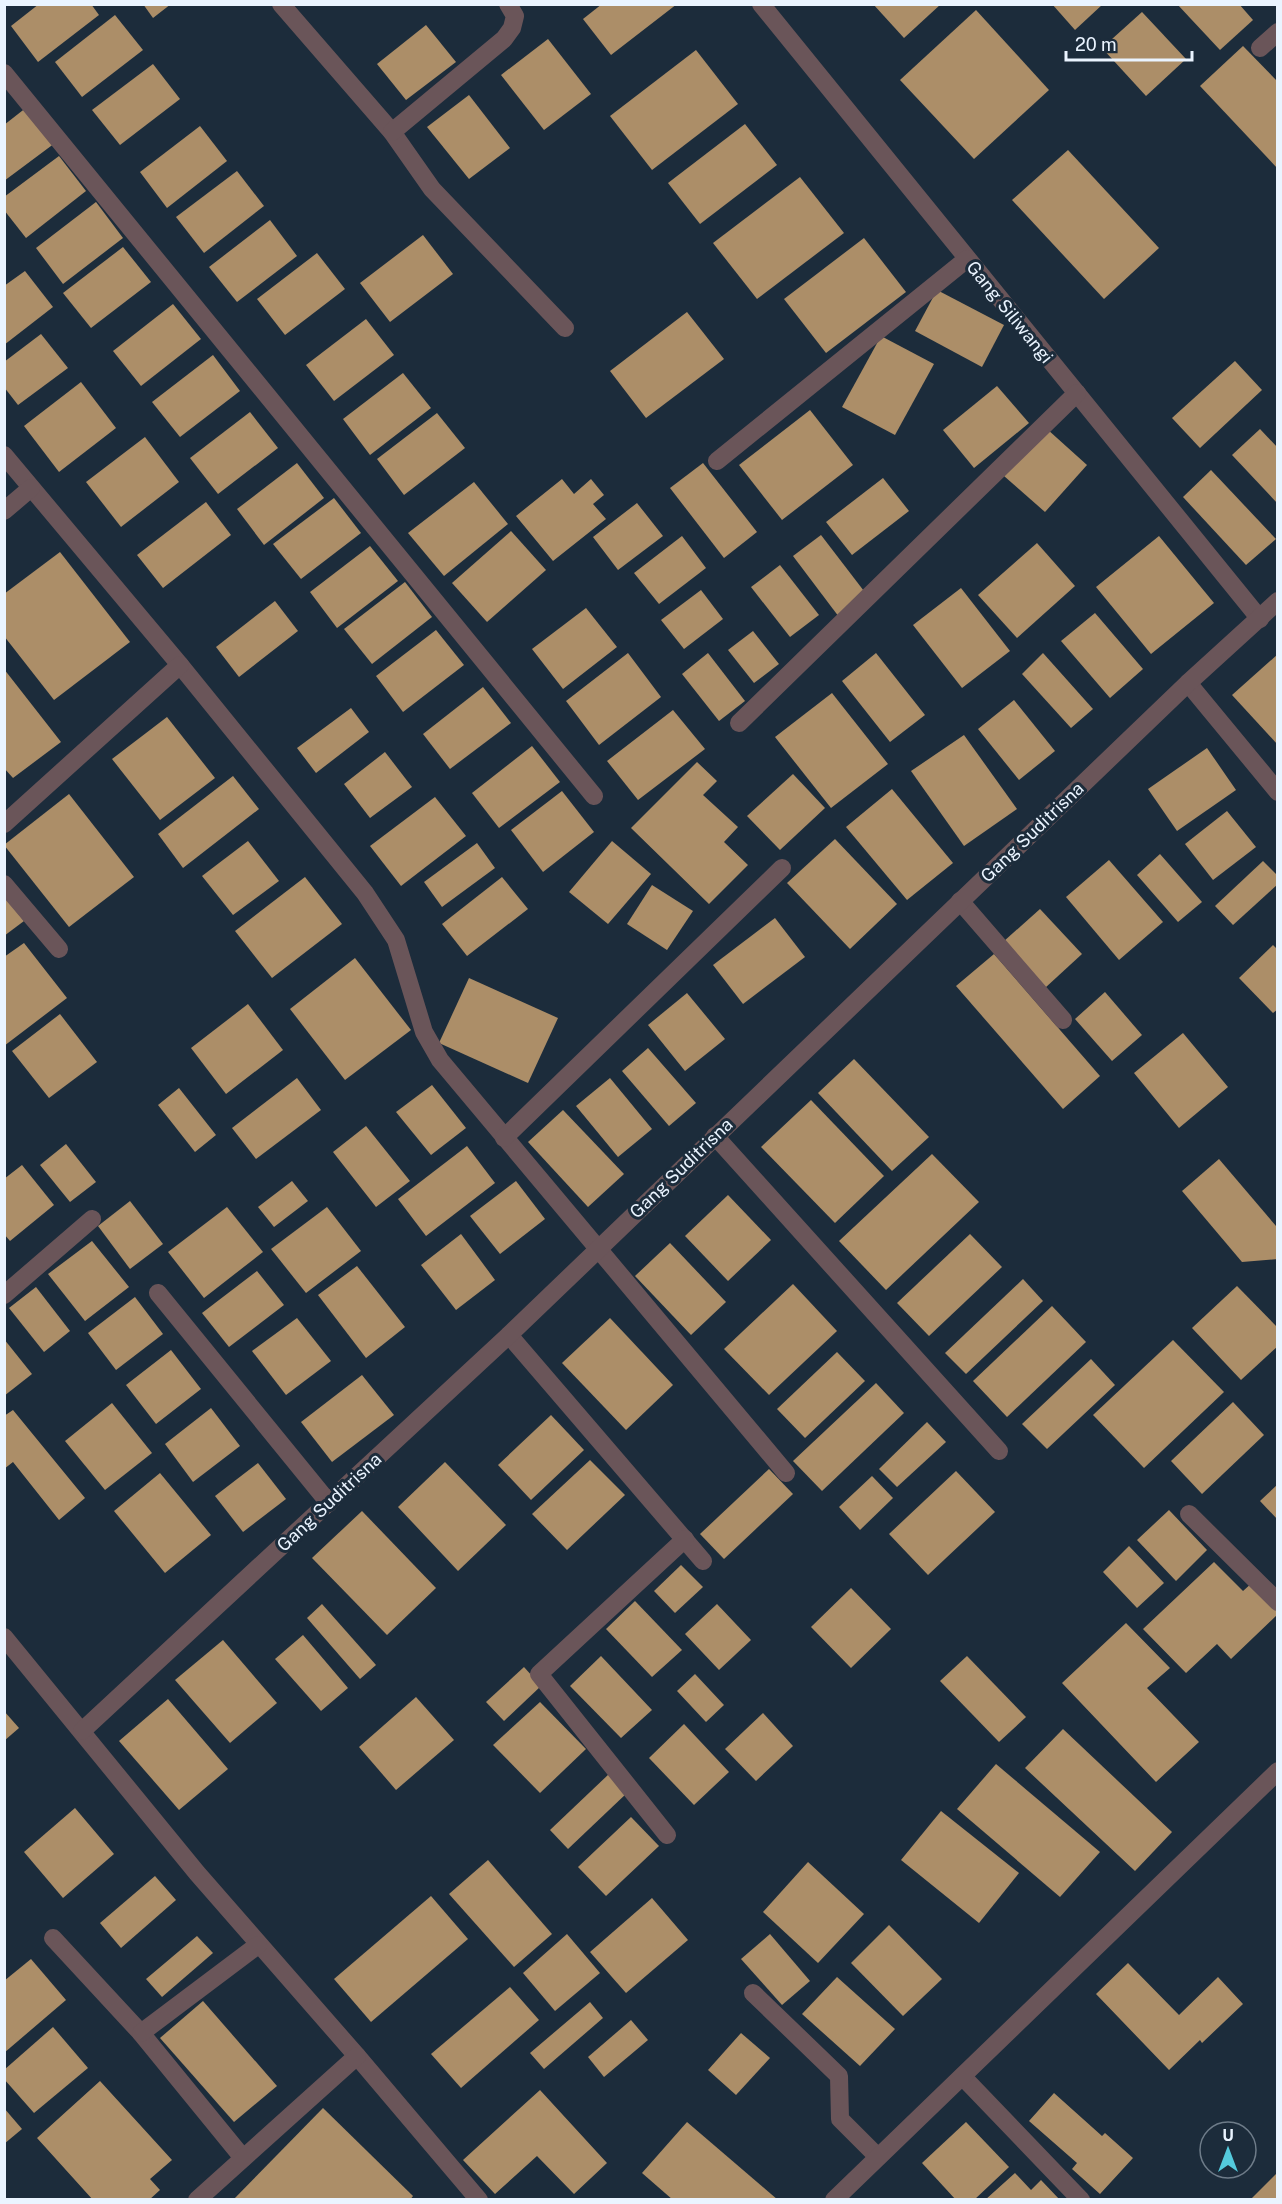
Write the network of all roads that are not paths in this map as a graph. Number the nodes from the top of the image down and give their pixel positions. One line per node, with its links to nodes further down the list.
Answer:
1 (281, 4): 7 (street)
2 (508, 4): 7 (street)
3 (761, 4): 8 (street, Gang Siliwangi)
4 (1278, 32): 5 (street)
5 (1260, 48)
6 (4, 73): 21 (street)
7 (392, 132): 9 (street)
8 (967, 259): 10 (street, Gang Siliwangi); 12 (street)
9 (565, 328)
10 (1077, 393): 16 (street, Gang Siliwangi); 19 (street)
11 (4, 455): 13 (street)
12 (717, 461)
13 (31, 489): 14 (street); 17 (street)
14 (4, 511)
15 (1278, 601): 16 (street, Gang Suditrisna)
16 (1260, 619): 18 (street, Gang Suditrisna)
17 (180, 664): 22 (street); 29 (street)
18 (1188, 683): 20 (street); 25 (street, Gang Suditrisna)
19 (739, 723)
20 (1278, 792)
21 (594, 796)
22 (4, 824)
23 (782, 868): 29 (street)
24 (4, 884): 26 (street)
25 (960, 901): 27 (street); 28 (street, Gang Suditrisna)
26 (58, 949)
27 (1063, 1020)
28 (714, 1136): 31 (street, Gang Suditrisna); 35 (street)
29 (504, 1138): 31 (street)
30 (92, 1219): 33 (street)
31 (597, 1250): 34 (street, Gang Suditrisna); 36 (street)
32 (158, 1293): 37 (street)
33 (4, 1295)
34 (509, 1335): 37 (street, Gang Suditrisna); 39 (street)
35 (999, 1451)
36 (786, 1473)
37 (329, 1503): 43 (street, Gang Suditrisna)
38 (1189, 1514): 41 (street)
39 (685, 1539): 40 (street); 45 (street)
40 (703, 1561)
41 (1278, 1602)
42 (4, 1636): 43 (street)
43 (82, 1731): 47 (street)
44 (1278, 1771): 51 (street)
45 (667, 1835)
46 (53, 1938): 49 (street)
47 (258, 1945): 49 (street); 50 (street)
48 (753, 1993): 52 (street)
49 (141, 2033): 53 (street)
50 (357, 2056): 53 (street); 55 (street)
51 (963, 2077): 52 (street); 57 (street)
52 (878, 2157): 56 (street)
53 (243, 2158): 54 (street)
54 (197, 2199)
55 (479, 2199)
56 (834, 2199)
57 (1081, 2199)

